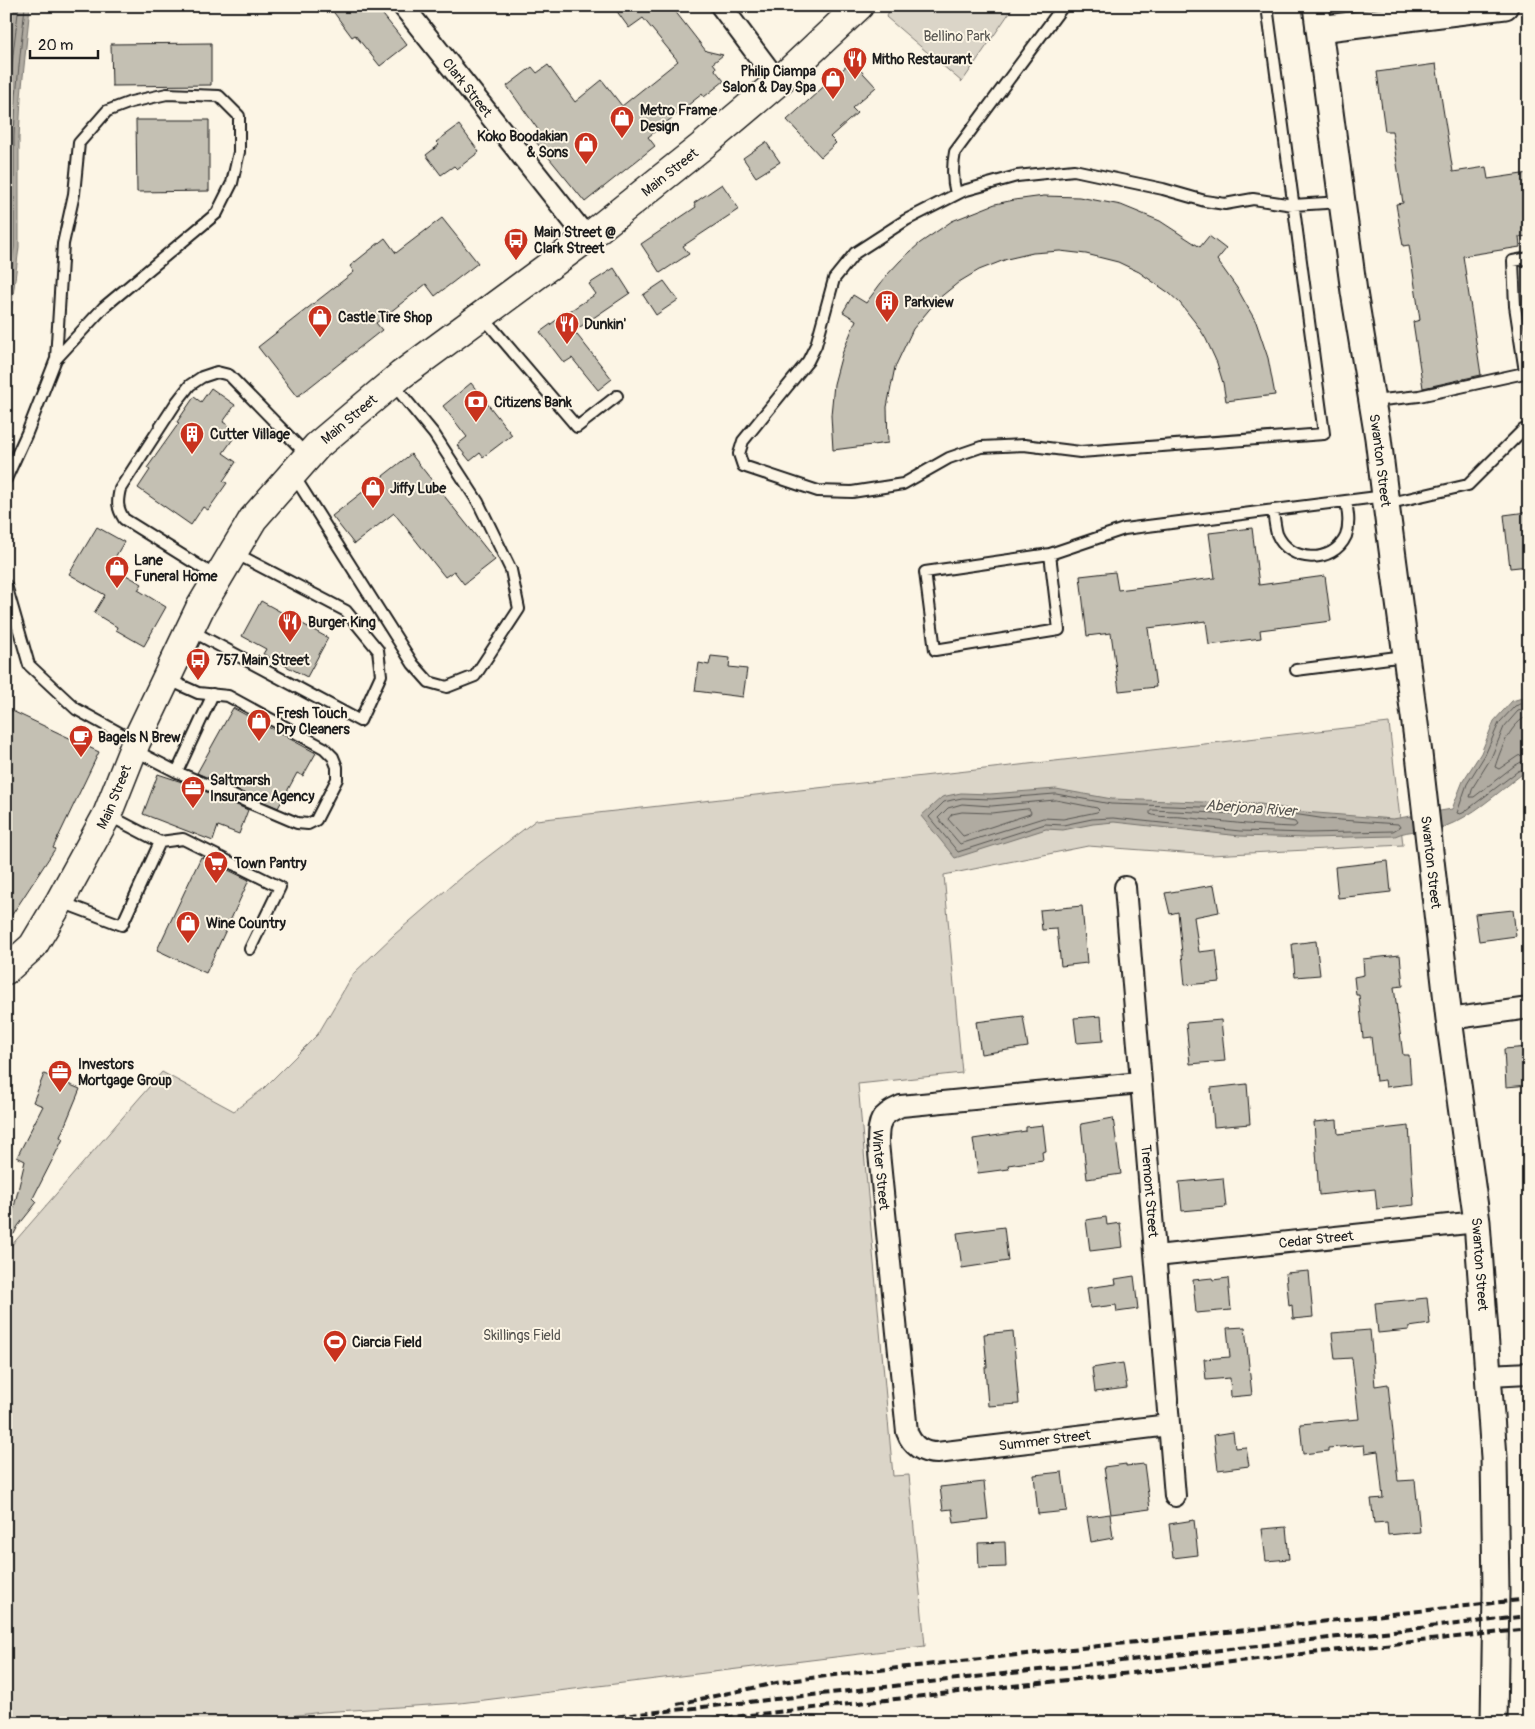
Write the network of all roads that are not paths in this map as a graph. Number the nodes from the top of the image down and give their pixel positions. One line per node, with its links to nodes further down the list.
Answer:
1 (403, 6): 12 (street, Clark Street)
2 (721, 6): 8 (street)
3 (859, 6): 8 (main road, Main Street)
4 (1063, 6): 9 (lane)
5 (1267, 6): 11 (lane)
6 (1505, 6): 7 (street)
7 (1318, 18): 10 (street, Swanton Street)
8 (778, 82): 12 (main road, Main Street)
9 (956, 194): 11 (lane); 11 (lane)
10 (1342, 202): 11 (lane); 19 (street, Swanton Street)
11 (1293, 205)
12 (587, 238): 14 (main road, Main Street)
13 (1529, 258): 16 (lane)
14 (482, 316): 17 (main road, Main Street); 18 (lane)
15 (56, 360): 15 (lane); 22 (lane)
16 (1527, 372): 19 (lane)
17 (392, 383): 21 (main road, Main Street); 21 (lane)
18 (617, 396)
19 (1372, 401): 23 (street, Swanton Street)
20 (1529, 429): 23 (lane)
21 (301, 465): 26 (main road, Main Street); 28 (lane)
22 (6, 479)
23 (1386, 500): 24 (lane); 31 (street, Swanton Street)
24 (1346, 501): 25 (lane); 25 (lane)
25 (1274, 510): 27 (lane)
26 (233, 552): 28 (main road, Main Street); 30 (lane)
27 (1050, 554): 27 (lane)
28 (218, 578): 30 (main road, Main Street)
29 (6, 585): 35 (lane)
30 (190, 630): 33 (main road, Main Street)
31 (1406, 656): 32 (lane); 44 (street, Swanton Street)
32 (1296, 670)
33 (166, 678): 34 (lane); 35 (main road, Main Street)
34 (213, 694): 36 (lane); 36 (lane)
35 (134, 746): 36 (lane); 37 (main road, Main Street)
36 (177, 772)
37 (107, 815): 38 (lane); 40 (main road, Main Street)
38 (160, 842): 40 (lane); 41 (lane)
39 (1125, 887): 45 (street, Tremont Street)
40 (60, 902): 42 (main road, Main Street)
41 (250, 949)
42 (6, 970)
43 (1529, 1008): 44 (street)
44 (1449, 1020): 46 (street, Swanton Street)
45 (1140, 1082): 47 (street, Tremont Street); 51 (street, Winter Street)
46 (1477, 1222): 47 (street, Cedar Street); 49 (street, Swanton Street)
47 (1156, 1256): 50 (street, Tremont Street)
48 (1529, 1373): 49 (street)
49 (1489, 1375): 53 (street, Swanton Street)
50 (1169, 1425): 51 (street, Summer Street); 52 (street, Tremont Street)
51 (920, 1449)
52 (1174, 1496)
53 (1494, 1723)

